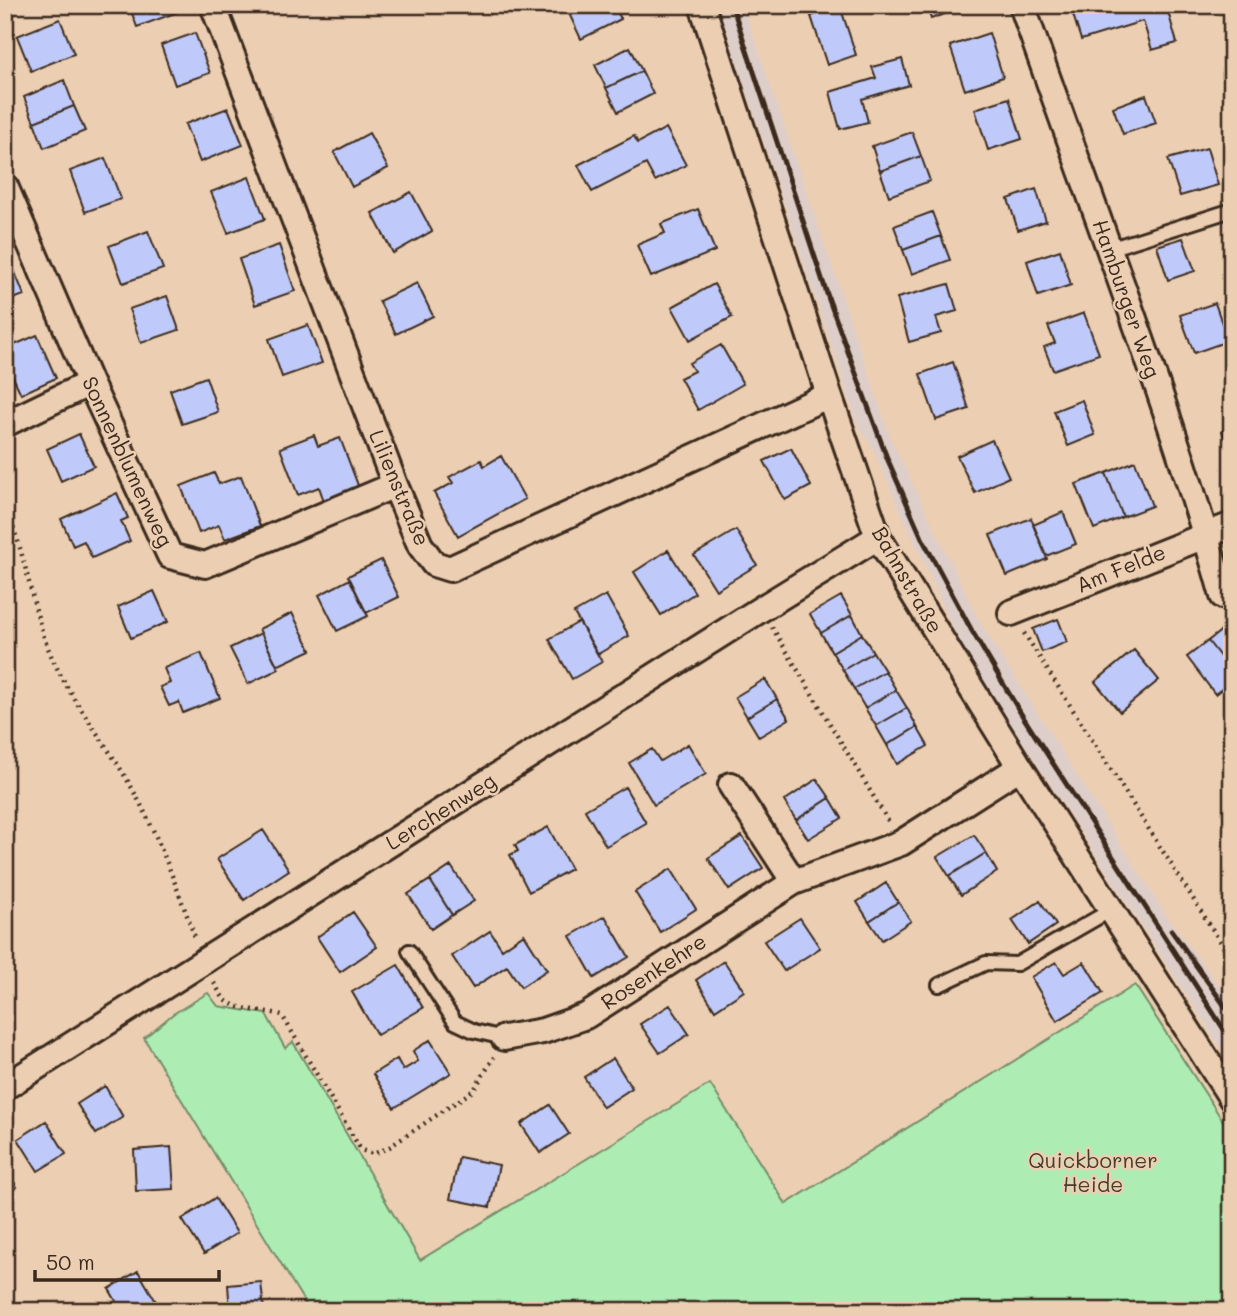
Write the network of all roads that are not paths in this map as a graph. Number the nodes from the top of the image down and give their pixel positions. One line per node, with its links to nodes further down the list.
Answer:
1 (213, 5): 10 (street, Lilienstraße)
2 (702, 5): 8 (street, Bahnstraße)
3 (1022, 5): 6 (street, Hamburger Weg)
4 (5, 186): 7 (street, Sonnenblumenweg)
5 (1232, 209): 6 (lane)
6 (1109, 249): 12 (street, Hamburger Weg)
7 (90, 383): 9 (street); 10 (street, Sonnenblumenweg)
8 (829, 395): 10 (street, Lilienstraße); 13 (street, Bahnstraße)
9 (5, 424)
10 (395, 485)
11 (1232, 525): 12 (street, Am Felde)
12 (1206, 536): 14 (street, Hamburger Weg); 15 (street, Am Felde)
13 (878, 537): 16 (street, Bahnstraße); 23 (street, Lerchenweg)
14 (1223, 596)
15 (1011, 613)
16 (1020, 766): 18 (street, Rosenkehre); 19 (street, Bahnstraße)
17 (731, 785): 18 (street)
18 (794, 882): 22 (street, Rosenkehre)
19 (1111, 910): 21 (lane); 24 (street, Bahnstraße)
20 (409, 951): 22 (lane)
21 (939, 985)
22 (504, 1038)
23 (5, 1087)
24 (1232, 1100)

